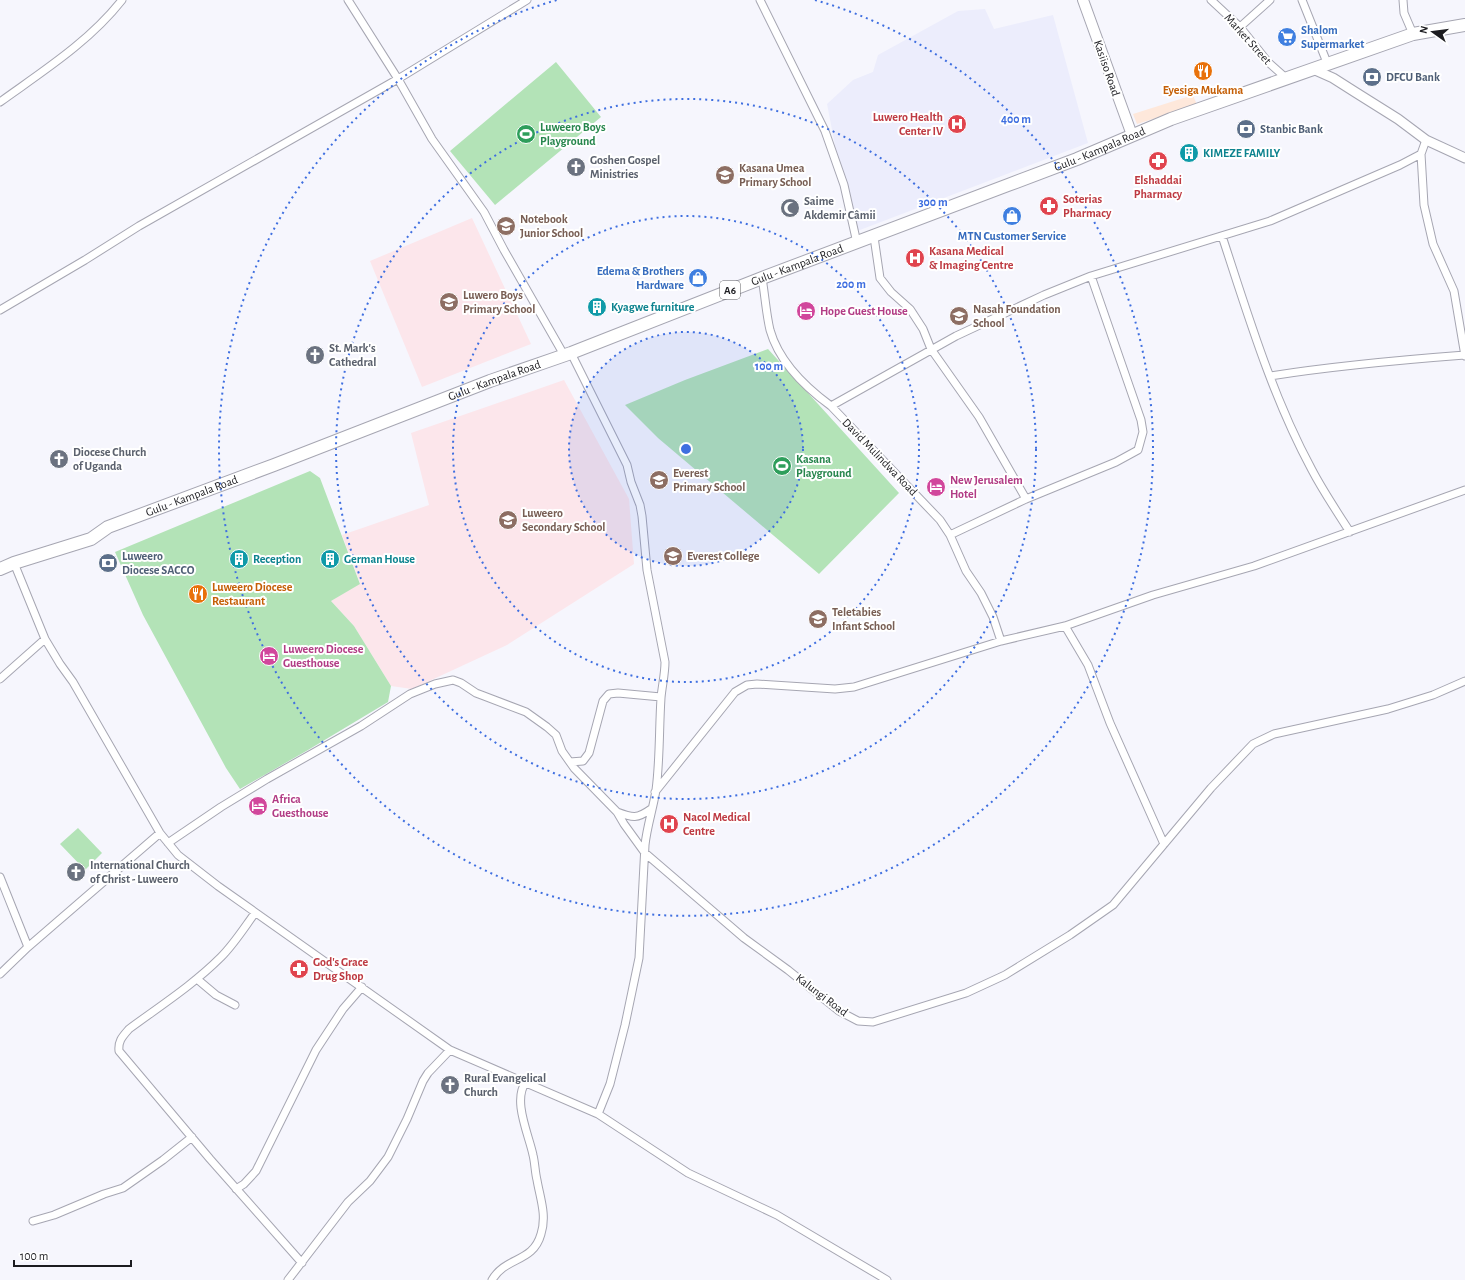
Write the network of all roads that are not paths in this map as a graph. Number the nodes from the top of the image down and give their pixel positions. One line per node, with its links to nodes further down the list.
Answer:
1 (122, 0): 17 (street)
2 (348, 0): 16 (street)
3 (527, 0): 16 (street)
4 (760, 0): 24 (street)
5 (1083, 0): 18 (main road, Kasiiso Road)
6 (1210, 0): 11 (street, Market Street)
7 (1270, 0): 11 (street)
8 (1302, 0): 13 (street)
9 (1402, 0): 12 (street)
10 (1465, 25): 12 (main road, Gulu - Kampala Road / A6)
11 (1240, 27): 15 (street, Market Street)
12 (1413, 34): 13 (main road, Gulu - Kampala Road / A6)
13 (1328, 65): 14 (main road, Gulu - Kampala Road / A6)
14 (1315, 70): 15 (main road, Gulu - Kampala Road / A6); 19 (street)
15 (1286, 78): 18 (main road, Gulu - Kampala Road / A6)
16 (398, 79): 27 (street); 29 (street)
17 (0, 102)
18 (1132, 135): 23 (main road, Gulu - Kampala Road / A6)
19 (1426, 140): 20 (street); 21 (street)
20 (1421, 154): 22 (street); 30 (street)
21 (1465, 158)
22 (1222, 236): 25 (street); 31 (street)
23 (874, 237): 24 (main road, Gulu - Kampala Road / A6); 28 (street)
24 (857, 243): 26 (main road, Gulu - Kampala Road / A6)
25 (1092, 276): 28 (street); 34 (street)
26 (762, 278): 29 (main road, Gulu - Kampala Road / A6); 32 (street, David Mulindwa Road)
27 (0, 310)
28 (931, 349): 32 (street); 34 (street)
29 (567, 354): 37 (main road, Gulu - Kampala Road / A6); 44 (street)
30 (1465, 356): 31 (street)
31 (1270, 376): 35 (street)
32 (831, 406): 36 (street, David Mulindwa Road)
33 (1465, 490): 35 (street)
34 (1026, 499): 36 (street)
35 (1350, 532): 39 (street)
36 (950, 535): 41 (street, David Mulindwa Road)
37 (14, 563): 38 (main road, Gulu - Kampala Road / A6); 40 (street)
38 (0, 569)
39 (1065, 626): 41 (street); 51 (street)
40 (45, 639): 42 (street); 49 (street)
41 (1001, 641): 46 (street)
42 (0, 679)
43 (1465, 681): 51 (street, Kalungi Road)
44 (661, 697): 45 (street); 46 (street)
45 (570, 762): 48 (street, Kalungi Road); 50 (street, Kalungi Road)
46 (655, 792): 47 (street)
47 (651, 809): 48 (street); 52 (street)
48 (617, 812): 52 (street, Kalungi Road)
49 (160, 833): 50 (street); 55 (street)
50 (168, 843): 54 (street)
51 (1164, 844): 52 (street, Kalungi Road)
52 (645, 853): 62 (street)
53 (0, 877): 55 (street)
54 (255, 913): 57 (street); 58 (street)
55 (28, 947): 56 (street)
56 (0, 974)
57 (197, 978): 59 (street); 63 (street)
58 (362, 987): 60 (street); 64 (street)
59 (235, 1005)
60 (450, 1050): 61 (street); 66 (street)
61 (526, 1082): 62 (street); 68 (street)
62 (598, 1114): 69 (street)
63 (192, 1137): 64 (street); 65 (street)
64 (236, 1189): 66 (street)
65 (33, 1220)
66 (302, 1263): 67 (street)
67 (288, 1280)
68 (492, 1280)
69 (887, 1280)

